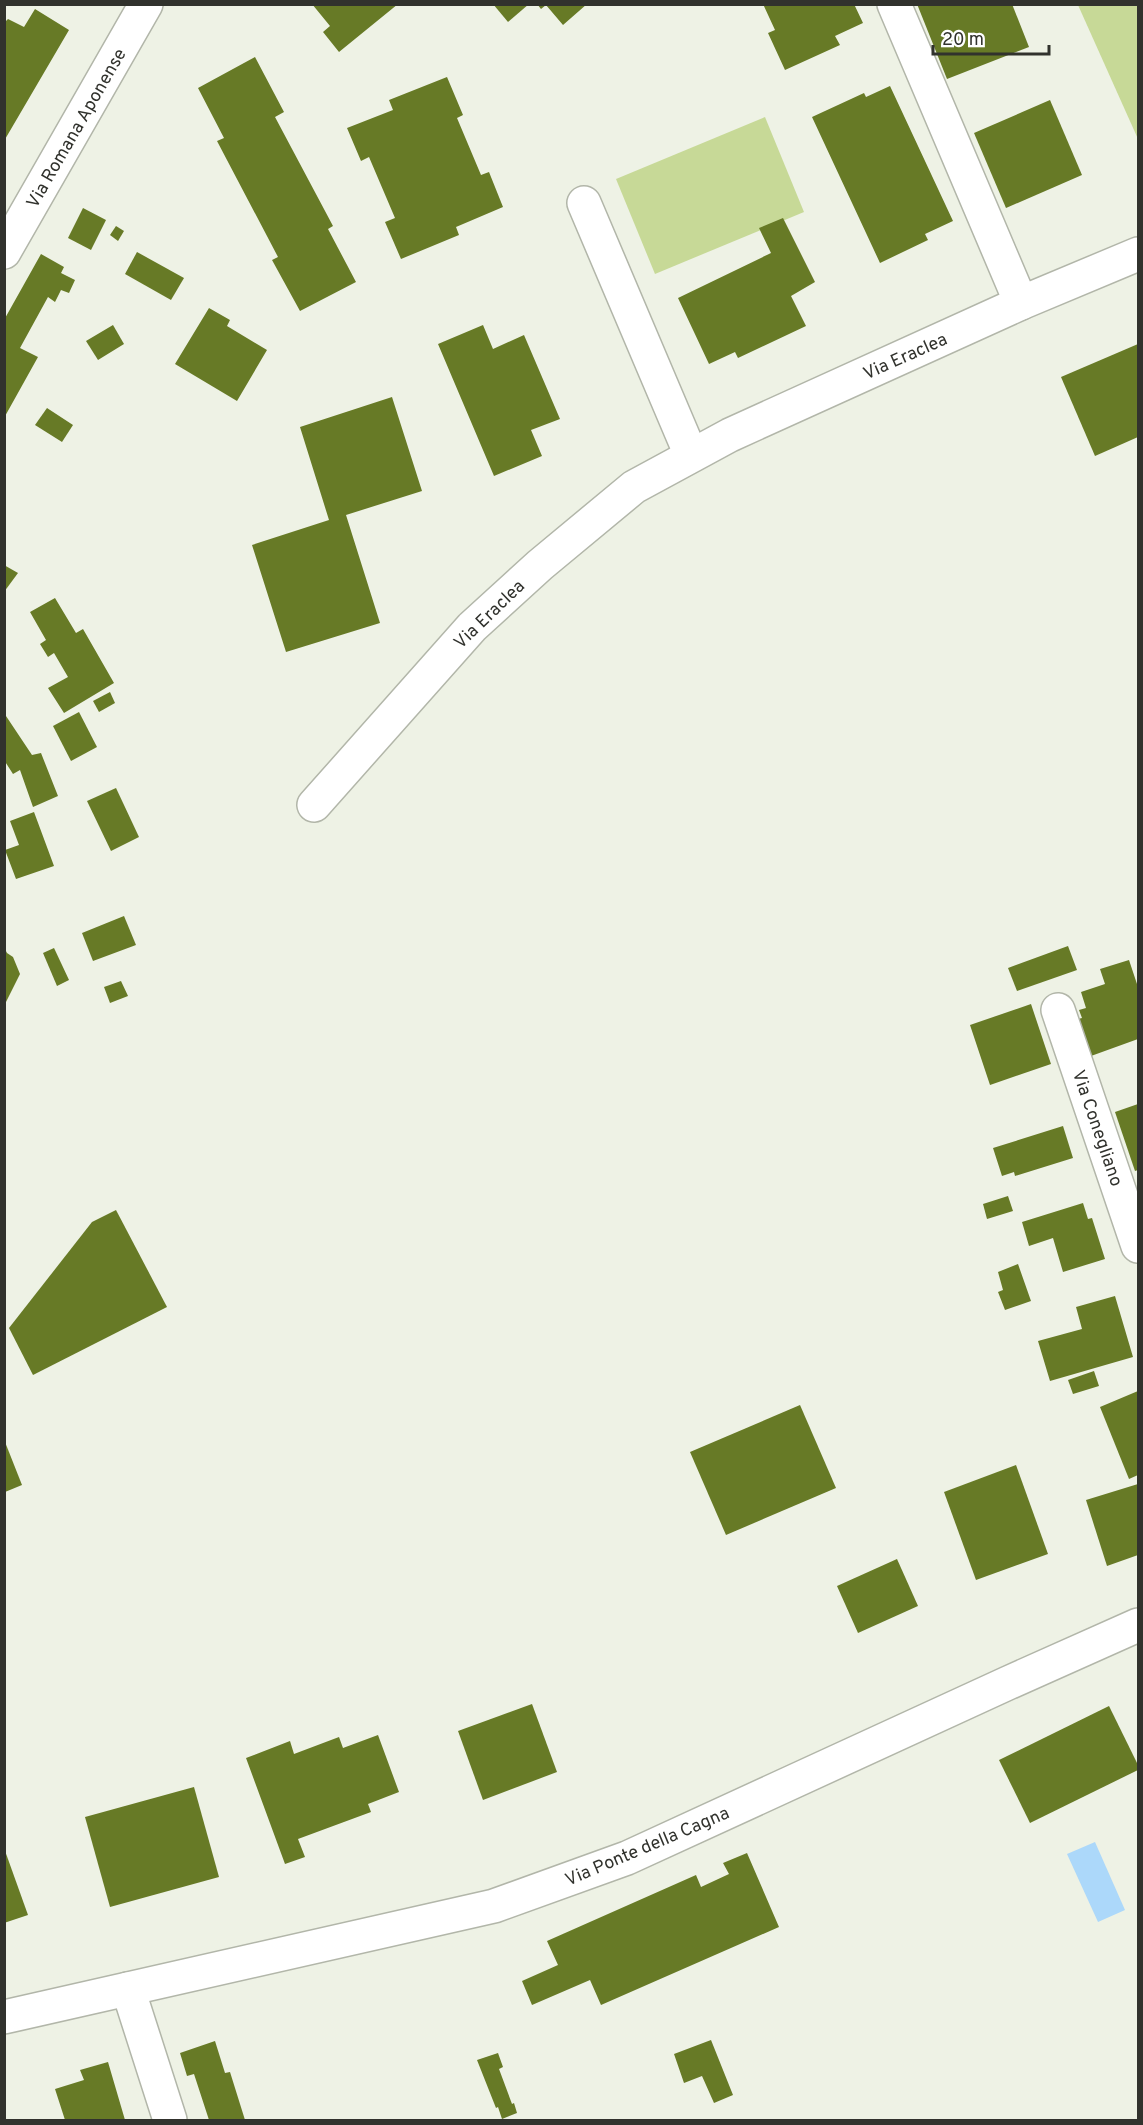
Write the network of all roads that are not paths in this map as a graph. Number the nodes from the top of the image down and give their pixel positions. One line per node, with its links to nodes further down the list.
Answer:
1 (146, 4): 4 (street, Via Romana Aponense)
2 (894, 4): 6 (street)
3 (584, 203): 7 (street)
4 (4, 252)
5 (1138, 254): 6 (street, Via Eraclea)
6 (1021, 303): 7 (street, Via Eraclea)
7 (691, 455): 8 (street, Via Eraclea)
8 (314, 805)
9 (1058, 1010): 10 (street, Via Conegliano)
10 (1138, 1246)
11 (1138, 1625): 12 (street, Via Ponte della Cagna)
12 (128, 1989): 13 (street, Via Ponte della Cagna); 14 (street)
13 (4, 2017)
14 (170, 2121)

